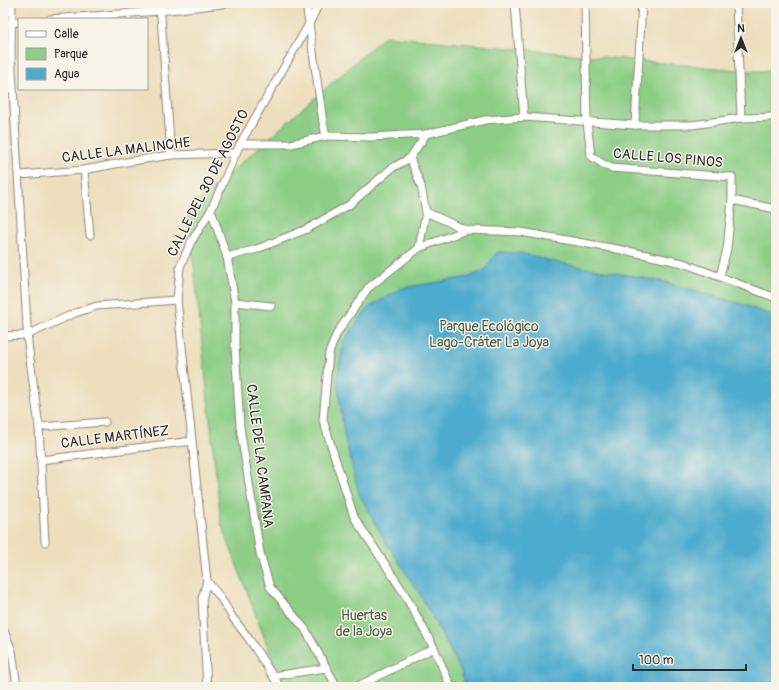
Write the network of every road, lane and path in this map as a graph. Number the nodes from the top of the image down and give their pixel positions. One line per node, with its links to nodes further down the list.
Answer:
1 (12, 3): 11 (street)
2 (231, 3): 9 (street)
3 (306, 3): 13 (street)
4 (320, 3): 13 (street, CALLE DEL 30 DE AGOSTO)
5 (515, 3): 14 (street)
6 (585, 3): 17 (street)
7 (642, 3): 18 (street)
8 (736, 3): 16 (street)
9 (160, 7): 10 (street); 23 (street)
10 (59, 18)
11 (16, 22): 12 (street); 26 (street)
12 (3, 24)
13 (309, 24): 20 (street); 21 (street, CALLE DEL 30 DE AGOSTO)
14 (524, 116): 17 (street); 19 (street)
15 (776, 117): 16 (street)
16 (741, 118): 18 (street)
17 (588, 122): 18 (street); 27 (street, CALLE LOS PINOS)
18 (635, 125)
19 (426, 134): 20 (street); 24 (street)
20 (326, 136): 21 (street)
21 (240, 144): 22 (street, CALLE DEL 30 DE AGOSTO)
22 (236, 153): 23 (street, CALLE LA MALINCHE); 29 (street, CALLE DEL 30 DE AGOSTO)
23 (171, 155): 25 (street, CALLE LA MALINCHE)
24 (410, 158): 30 (street); 34 (street)
25 (84, 170): 26 (street, CALLE LA MALINCHE); 32 (street)
26 (19, 175): 40 (street)
27 (732, 200): 28 (street); 35 (street)
28 (776, 209)
29 (211, 210): 34 (street, CALLE DE LA CAMPANA); 37 (street, CALLE DEL 30 DE AGOSTO)
30 (426, 212): 31 (street); 33 (street)
31 (466, 230): 33 (street); 35 (street)
32 (90, 235)
33 (419, 248): 49 (street)
34 (228, 257): 38 (street, CALLE DE LA CAMPANA)
35 (720, 276): 36 (street)
36 (776, 298)
37 (177, 300): 40 (street); 44 (street, CALLE DEL 30 DE AGOSTO)
38 (235, 302): 39 (street); 50 (street, CALLE DE LA CAMPANA)
39 (271, 306)
40 (27, 335): 41 (street); 43 (street)
41 (3, 336)
42 (105, 422): 43 (street)
43 (39, 427): 45 (street)
44 (192, 441): 45 (street, CALLE MARTÍNEZ); 47 (street, CALLE DEL 30 DE AGOSTO)
45 (41, 460): 46 (street)
46 (45, 542)
47 (207, 581): 51 (street); 53 (street)
48 (3, 628): 52 (street)
49 (434, 648): 56 (street); 57 (street)
50 (326, 668): 51 (street); 55 (street, CALLE DE LA CAMPANA)
51 (273, 676): 54 (street)
52 (17, 687)
53 (207, 687)
54 (280, 687)
55 (337, 687)
56 (356, 687)
57 (451, 687)

